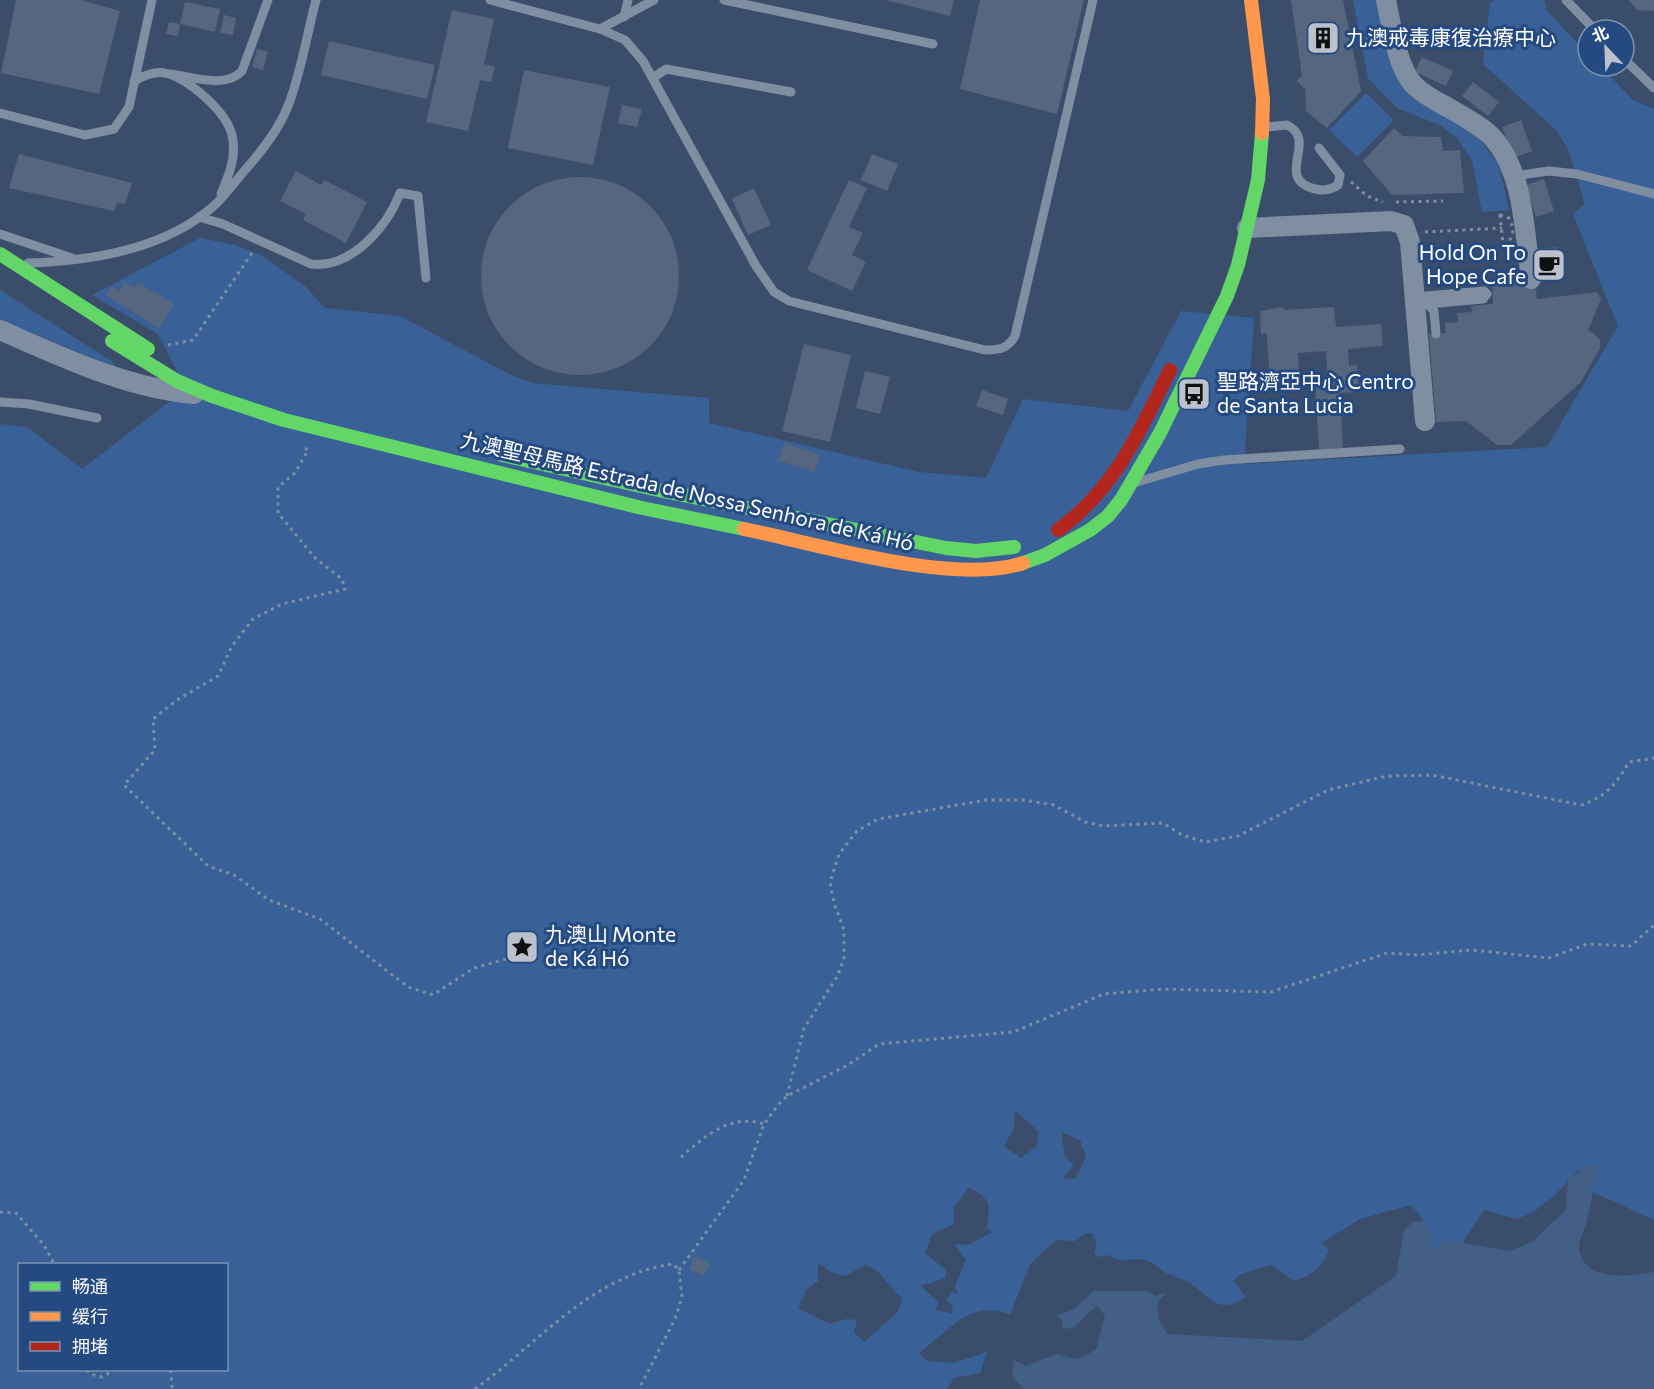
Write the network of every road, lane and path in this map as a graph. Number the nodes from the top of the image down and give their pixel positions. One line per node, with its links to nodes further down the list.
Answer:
1 (152, 0): 19 (lane)
2 (268, 0): 17 (lane)
3 (316, 0): 29 (lane)
4 (490, 0): 14 (lane)
5 (628, 0): 12 (lane)
6 (654, 0): 12 (lane)
7 (724, 0): 15 (lane)
8 (1093, 0): 18 (lane)
9 (1251, 0): 23 (street, 九澳聖母馬路 Estrada de Nossa Senhora de Ká Hó)
10 (1386, 0): 26 (street)
11 (1566, 0): 13 (lane)
12 (624, 17): 14 (lane)
13 (1583, 18)
14 (600, 29): 18 (lane)
15 (933, 44)
16 (1636, 71): 20 (lane)
17 (166, 73): 19 (lane); 29 (lane)
18 (653, 78): 21 (lane)
19 (134, 81): 22 (lane)
20 (1654, 88)
21 (791, 92)
22 (0, 113)
23 (1263, 128): 25 (lane); 35 (street, 九澳聖母馬路 Estrada de Nossa Senhora de Ká Hó)
24 (1319, 148): 25 (lane)
25 (1337, 168): 28 (path)
26 (1514, 176): 27 (lane); 43 (street)
27 (1654, 194)
28 (1443, 201)
29 (218, 202): 31 (lane)
30 (1504, 215): 32 (path)
31 (199, 217): 36 (lane); 39 (lane)
32 (1502, 228): 33 (path); 37 (path)
33 (1408, 233): 35 (street); 45 (street)
34 (0, 234): 39 (lane)
35 (1244, 237): 44 (street, 九澳聖母馬路 Estrada de Nossa Senhora de Ká Hó); 59 (street, 九澳聖母馬路 Estrada de Nossa Senhora de Ká Hó)
36 (260, 240): 42 (lane); 49 (path)
37 (1506, 244)
38 (0, 254): 49 (street, bridge)
39 (81, 260): 40 (lane)
40 (0, 263)
41 (0, 269): 49 (street)
42 (426, 278)
43 (1531, 279)
44 (1216, 281)
45 (1427, 304): 45 (lane); 47 (lane); 55 (street)
46 (0, 330): 52 (street)
47 (1437, 334)
48 (1178, 353): 60 (street)
49 (152, 356): 52 (street, 九澳聖母馬路 Estrada de Nossa Senhora de Ká Hó)
50 (231, 388): 51 (street)
51 (249, 393)
52 (212, 396): 59 (street, 九澳聖母馬路 Estrada de Nossa Senhora de Ká Hó)
53 (0, 402): 54 (lane)
54 (97, 418)
55 (1425, 421)
56 (302, 443): 65 (path)
57 (1400, 449): 59 (lane)
58 (483, 450): 62 (street, 九澳聖母馬路 Estrada de Nossa Senhora de Ká Hó)
59 (1132, 483): 60 (street)
60 (1098, 498): 61 (street)
61 (1047, 536)
62 (1029, 543)
63 (1654, 758): 66 (path)
64 (1654, 925): 66 (path)
65 (522, 946)
66 (787, 1096): 67 (path)
67 (764, 1124): 68 (path); 71 (path)
68 (681, 1157)
69 (0, 1212): 70 (path)
70 (53, 1263)
71 (679, 1270): 76 (path); 77 (path)
72 (88, 1371): 73 (path)
73 (112, 1371)
74 (171, 1371): 75 (path)
75 (172, 1389)
76 (475, 1389)
77 (639, 1389)

